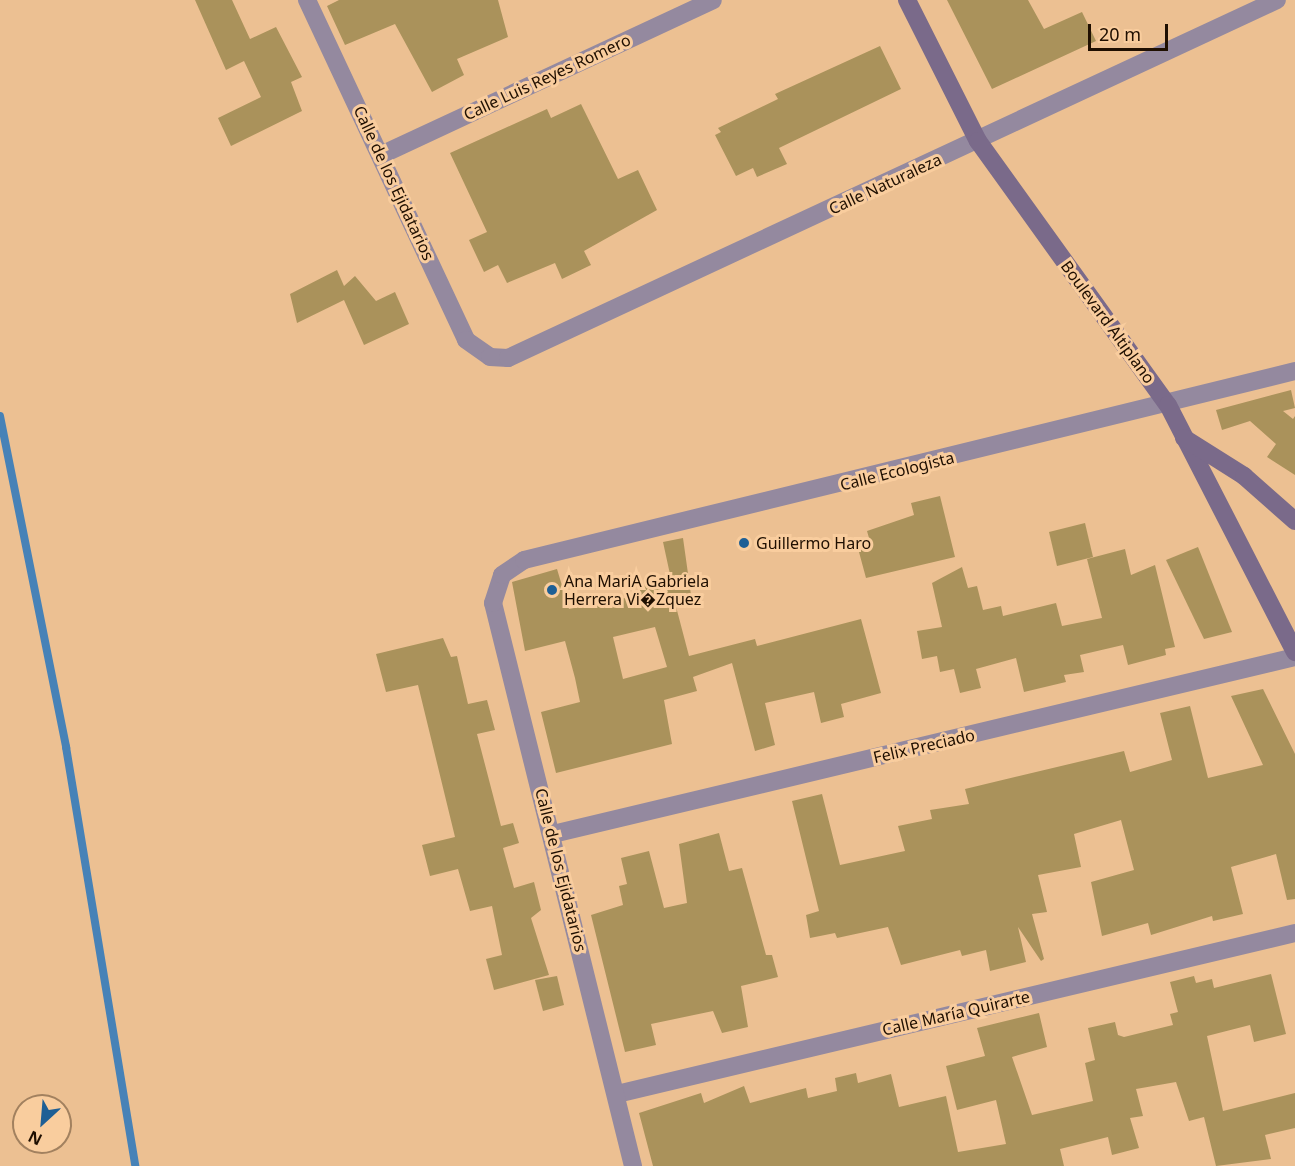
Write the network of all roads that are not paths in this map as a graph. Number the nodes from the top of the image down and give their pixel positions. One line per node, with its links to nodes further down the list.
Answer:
1 (307, 0): 6 (street, Calle de los Ejidatarios)
2 (713, 0): 6 (street, Calle Luis Reyes Romero)
3 (907, 0): 5 (street, Boulevard Altiplano)
4 (1278, 0): 5 (street, Calle Naturaleza)
5 (978, 141): 7 (street, Calle Naturaleza); 9 (street, Boulevard Altiplano)
6 (381, 155): 7 (street, Calle de los Ejidatarios)
7 (490, 357)
8 (1295, 371): 9 (street, Calle Ecologista)
9 (1168, 405): 10 (street, Boulevard Altiplano); 12 (street, Calle Ecologista)
10 (1183, 437): 11 (street); 13 (street, Boulevard Altiplano)
11 (1295, 521)
12 (502, 575): 15 (street, Calle de los Ejidatarios)
13 (1295, 652)
14 (1295, 657): 15 (street, Felix Preciado)
15 (553, 834): 17 (street, Calle de los Ejidatarios)
16 (1295, 933): 17 (street, Calle María Quirarte)
17 (617, 1094): 18 (street, Calle de los Ejidatarios)
18 (633, 1166)

